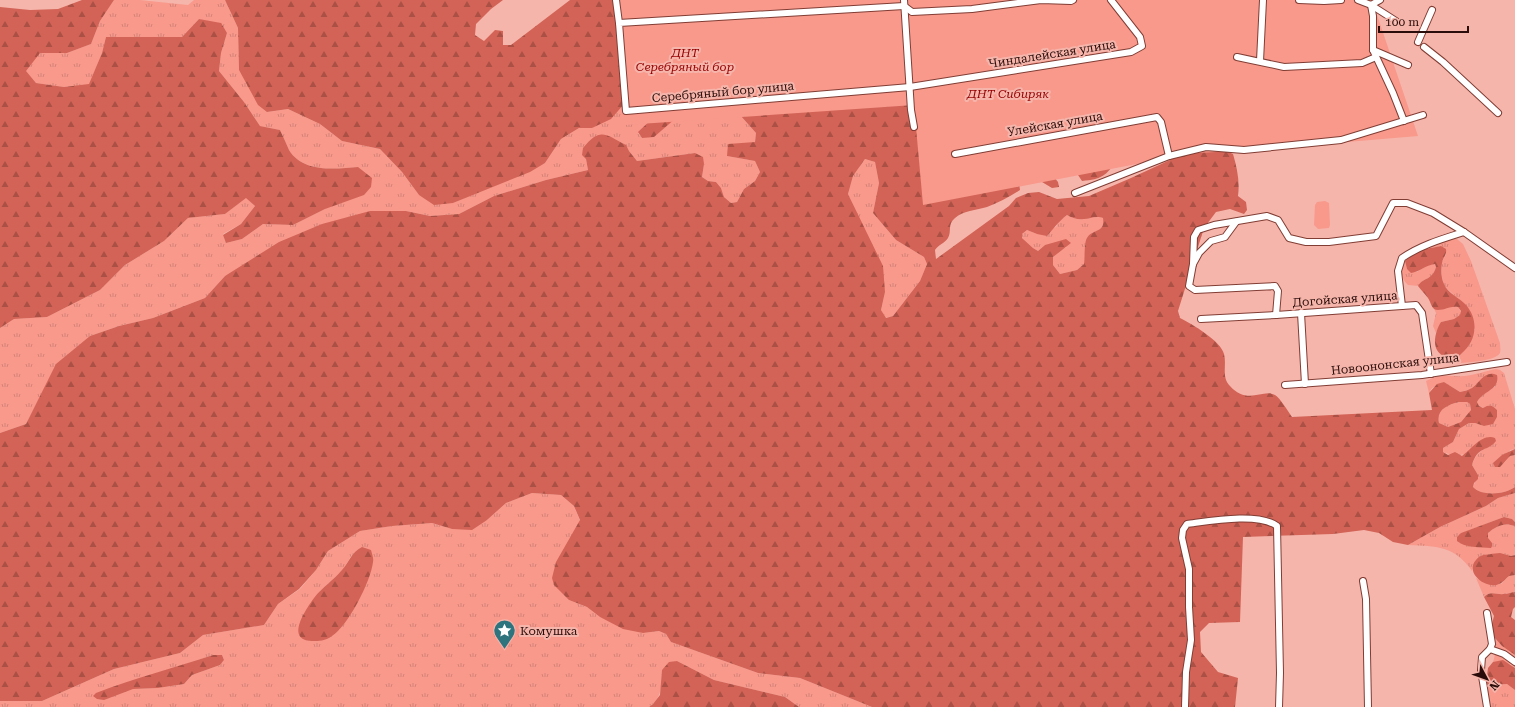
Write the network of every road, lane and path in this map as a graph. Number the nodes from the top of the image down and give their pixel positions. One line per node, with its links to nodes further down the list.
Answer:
1 (616, 0): 13 (street, Серебряный бор улица)
2 (1073, 0): 9 (street)
3 (1111, 0): 21 (street, Чиндалейская улица)
4 (1262, 0): 19 (street)
5 (1299, 0): 6 (street)
6 (1342, 0)
7 (1358, 0): 10 (street)
8 (1380, 0): 10 (street)
9 (904, 3): 13 (street); 21 (street)
10 (1371, 5): 12 (street); 16 (street)
11 (1432, 10): 14 (street)
12 (1396, 21)
13 (619, 23): 21 (street, Серебряный бор улица)
14 (1418, 42)
15 (1424, 47): 22 (street)
16 (1373, 50): 18 (street); 20 (street)
17 (1237, 57): 19 (street)
18 (1376, 57): 19 (street); 24 (street)
19 (1260, 61)
20 (1408, 65)
21 (910, 87): 25 (street)
22 (1498, 113)
23 (1423, 115): 24 (street)
24 (1404, 121): 27 (street)
25 (914, 127)
26 (955, 154): 27 (street, Улейская улица)
27 (1169, 156): 28 (street)
28 (1075, 193)
29 (1236, 222): 30 (street); 31 (street, Догойская улица); 31 (street)
30 (1464, 232): 32 (street); 33 (street)
31 (1193, 264): 35 (street, Догойская улица)
32 (1515, 268)
33 (1402, 306): 34 (street, Догойская улица); 38 (street, Догойская улица)
34 (1301, 313): 35 (street, Догойская улица); 39 (street)
35 (1276, 315): 36 (street, Догойская улица)
36 (1201, 319)
37 (1507, 362): 38 (street, Новоононская улица)
38 (1431, 374): 39 (street, Новоононская улица)
39 (1305, 384): 40 (street, Новоононская улица)
40 (1285, 385)
41 (1363, 581): 47 (street)
42 (1487, 613): 43 (street)
43 (1490, 649): 44 (street); 48 (street)
44 (1515, 662)
45 (1185, 707): 46 (street)
46 (1278, 707)
47 (1368, 707)
48 (1487, 707)

